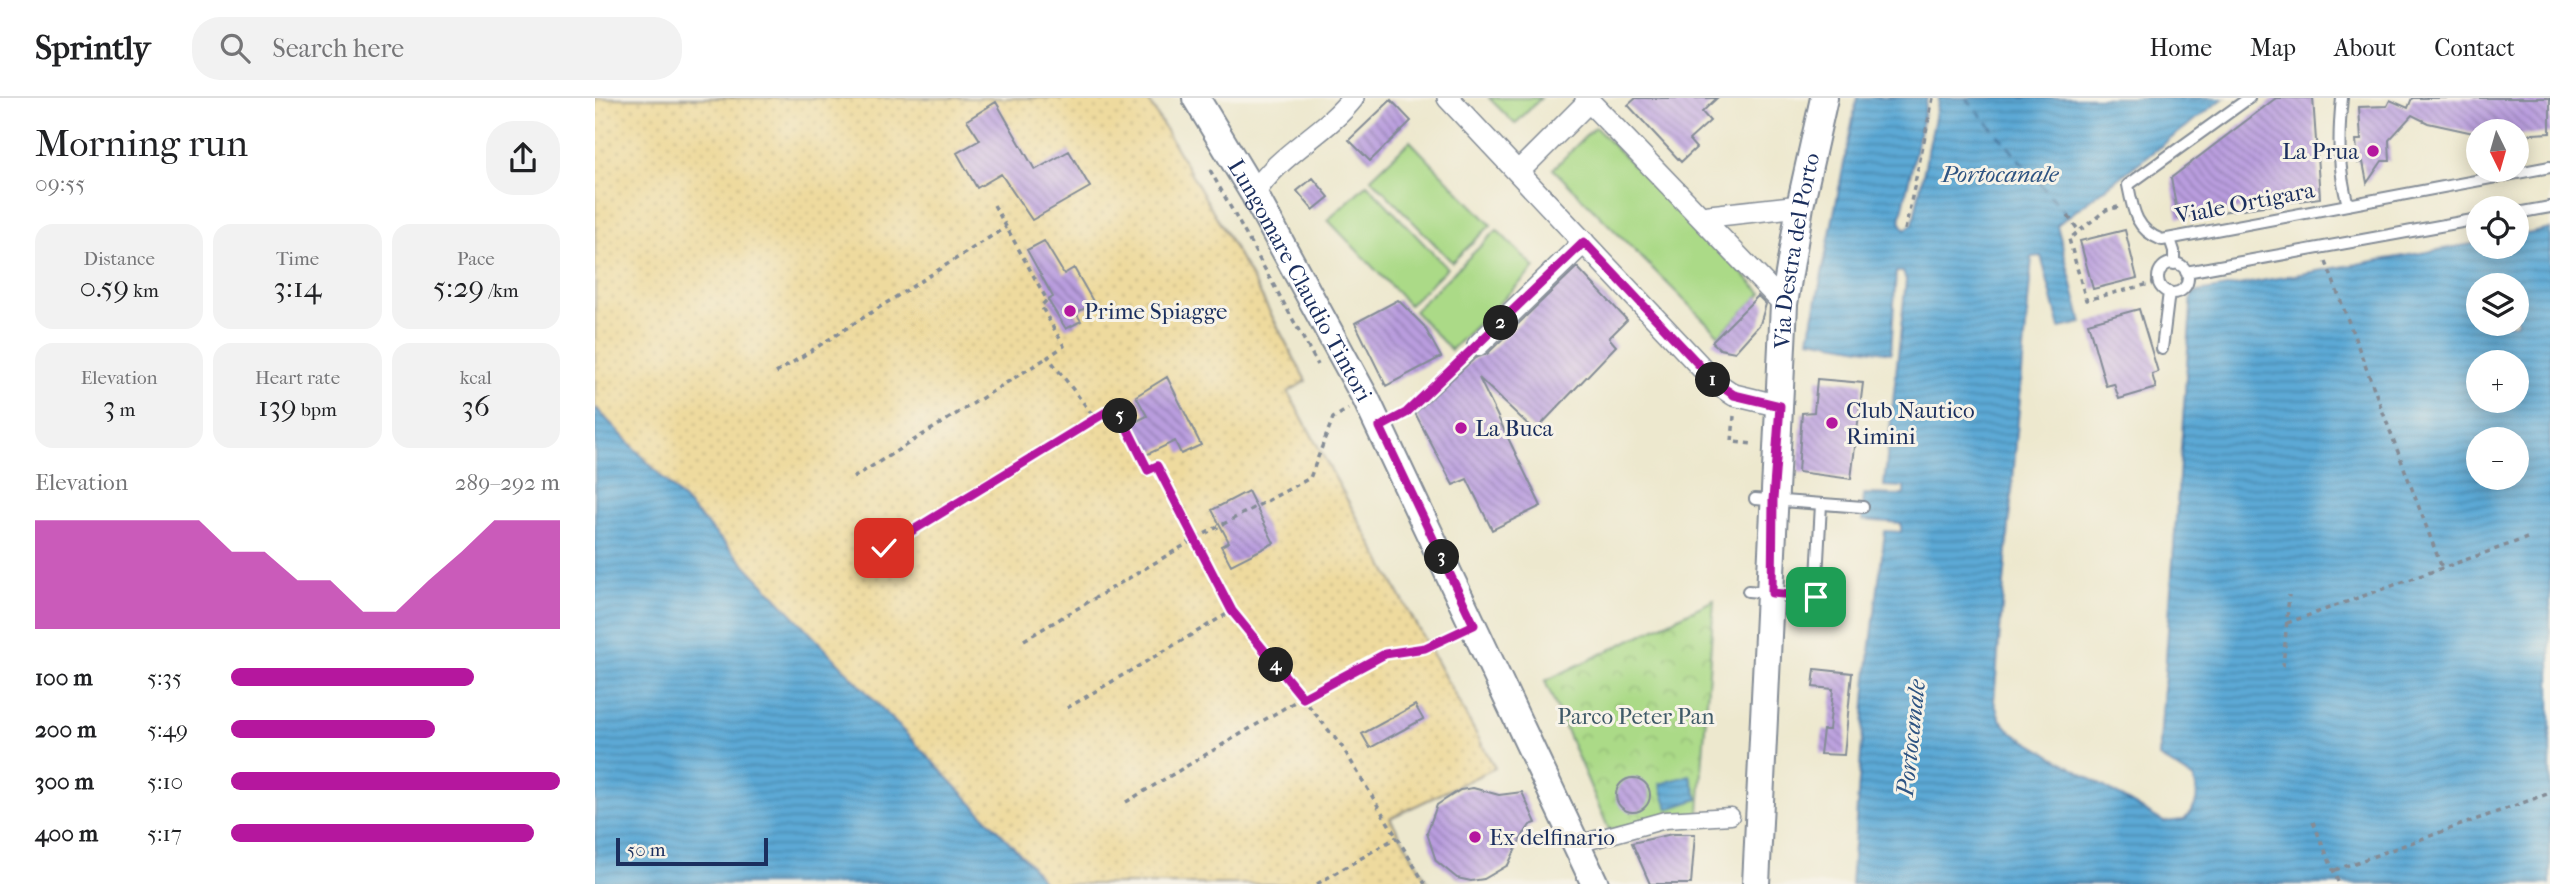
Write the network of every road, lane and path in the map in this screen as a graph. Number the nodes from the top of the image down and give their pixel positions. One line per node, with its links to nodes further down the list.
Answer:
1 (1196, 98): 12 (street, Lungomare Claudio Tintori)
2 (1353, 98): 12 (street)
3 (1448, 98): 11 (street)
4 (1824, 98): 16 (street, Via Destra del Porto)
5 (1934, 98): 23 (path)
6 (2249, 98): 13 (lane)
7 (2341, 98): 15 (lane)
8 (1588, 99): 11 (street); 20 (street)
9 (2550, 167): 15 (lane, Viale Ortigara)
10 (1210, 170): 37 (path, Lungomare Claudio Tintori)
11 (1519, 171): 26 (street)
12 (1254, 194): 42 (street, Lungomare Claudio Tintori)
13 (2131, 202): 24 (path); 25 (lane, Viale Ortigara)
14 (994, 205): 22 (path)
15 (2348, 205): 25 (lane, Viale Ortigara)
16 (1800, 206): 20 (street); 32 (street, Via Destra del Porto)
17 (2550, 207): 18 (lane)
18 (2529, 211)
19 (2068, 216): 24 (path)
20 (1701, 217): 32 (street)
21 (2466, 221): 27 (lane)
22 (1006, 227): 35 (path); 36 (path)
23 (1905, 230)
24 (2080, 231): 28 (path)
25 (2169, 239): 28 (lane)
26 (1584, 242): 33 (street); 38 (street)
27 (2321, 248): 30 (lane); 51 (path)
28 (2174, 251): 29 (lane)
29 (2174, 264): 30 (lane); 31 (lane)
30 (2186, 272): 31 (lane)
31 (2169, 292): 34 (lane)
32 (1784, 304): 39 (street, Via Destra del Porto)
33 (1478, 345): 42 (path)
34 (2162, 349)
35 (1048, 357): 40 (path); 44 (path)
36 (776, 373)
37 (1324, 374)
38 (1734, 395): 39 (street); 43 (path)
39 (1780, 406): 45 (street, Via Destra del Porto)
40 (1095, 418): 49 (path); 50 (path)
41 (1351, 422): 49 (path, Lungomare Claudio Tintori)
42 (1380, 427): 66 (street, Lungomare Claudio Tintori)
43 (1733, 442)
44 (853, 478)
45 (1764, 500): 46 (lane); 52 (street, Via Destra del Porto)
46 (1821, 504): 47 (lane); 52 (lane)
47 (1863, 508)
48 (2527, 538): 51 (path)
49 (1195, 539): 54 (path); 57 (path)
50 (884, 548)
51 (2442, 568): 56 (path)
52 (1760, 592): 71 (street, Via Destra del Porto)
53 (2289, 595): 56 (path)
54 (1232, 611): 59 (path); 60 (path)
55 (1450, 622): 59 (path)
56 (2287, 623): 58 (path)
57 (1024, 640)
58 (2283, 667)
59 (1303, 698): 62 (path); 65 (path)
60 (1067, 708)
61 (2550, 793): 67 (path)
62 (1126, 802)
63 (1731, 816): 66 (street)
64 (2313, 822): 67 (path)
65 (1397, 837): 68 (path); 69 (path)
66 (1578, 844): 70 (street, Lungomare Claudio Tintori)
67 (2335, 870): 72 (path)
68 (1317, 884)
69 (1425, 884)
70 (1595, 884)
71 (1756, 884)
72 (2339, 884)

